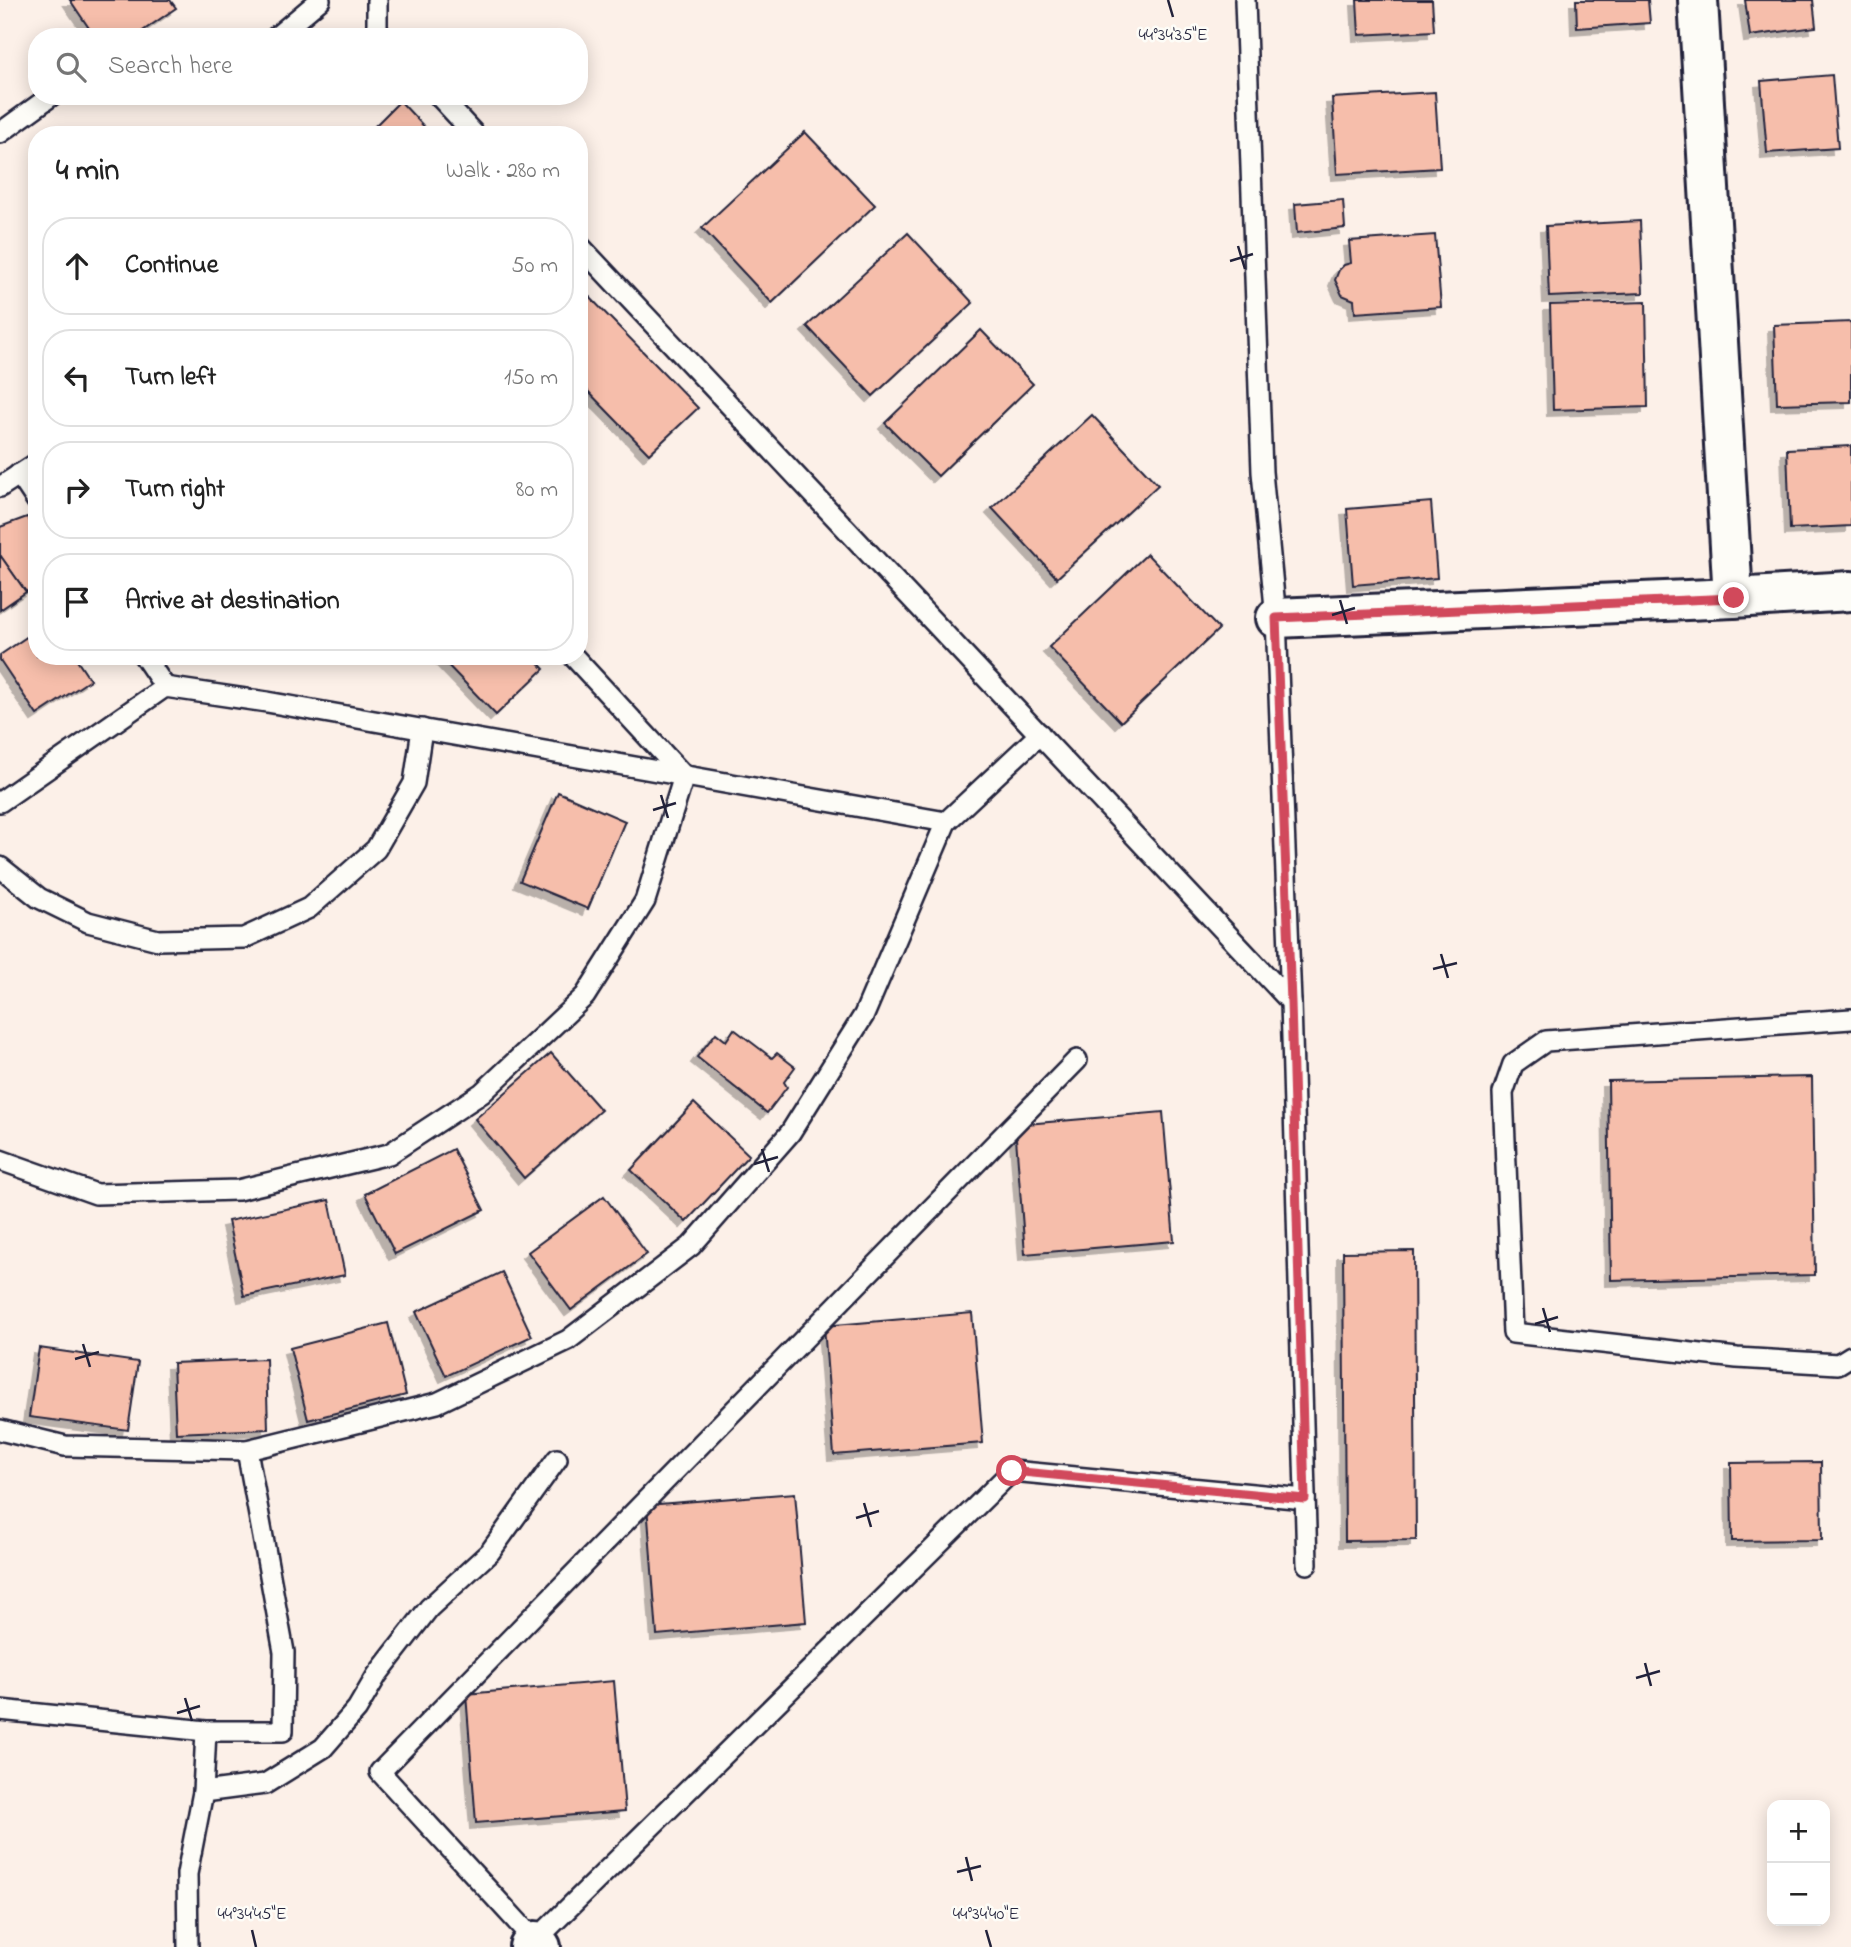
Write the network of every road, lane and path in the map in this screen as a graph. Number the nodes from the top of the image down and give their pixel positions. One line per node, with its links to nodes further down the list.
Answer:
1 (320, 0): 5 (lane)
2 (377, 0): 6 (lane)
3 (1245, 0): 18 (lane)
4 (1698, 0): 17 (street)
5 (287, 28)
6 (377, 28)
7 (39, 105): 10 (lane)
8 (447, 105): 9 (lane)
9 (467, 126)
10 (0, 133)
11 (588, 255): 23 (lane)
12 (28, 468): 13 (lane)
13 (19, 474): 14 (lane); 15 (lane)
14 (0, 487)
15 (28, 487)
16 (1851, 591): 17 (street)
17 (1734, 598): 18 (street)
18 (1276, 618): 28 (lane)
19 (150, 665): 21 (lane)
20 (581, 665): 24 (lane)
21 (165, 687): 22 (lane); 25 (lane)
22 (422, 729): 24 (lane); 27 (lane)
23 (1040, 734): 26 (lane); 28 (lane)
24 (684, 776): 26 (lane); 31 (lane)
25 (0, 802)
26 (946, 822): 34 (lane)
27 (0, 867)
28 (1291, 1002): 36 (lane)
29 (1851, 1019): 32 (lane)
30 (1077, 1060): 41 (lane)
31 (0, 1160)
32 (1851, 1356)
33 (0, 1430): 34 (lane)
34 (247, 1450): 39 (lane)
35 (557, 1459): 40 (lane)
36 (1305, 1499): 37 (lane); 41 (lane)
37 (1307, 1564)
38 (0, 1710): 39 (lane)
39 (206, 1731): 40 (lane)
40 (204, 1792): 42 (lane)
41 (535, 1945)
42 (188, 1947)

